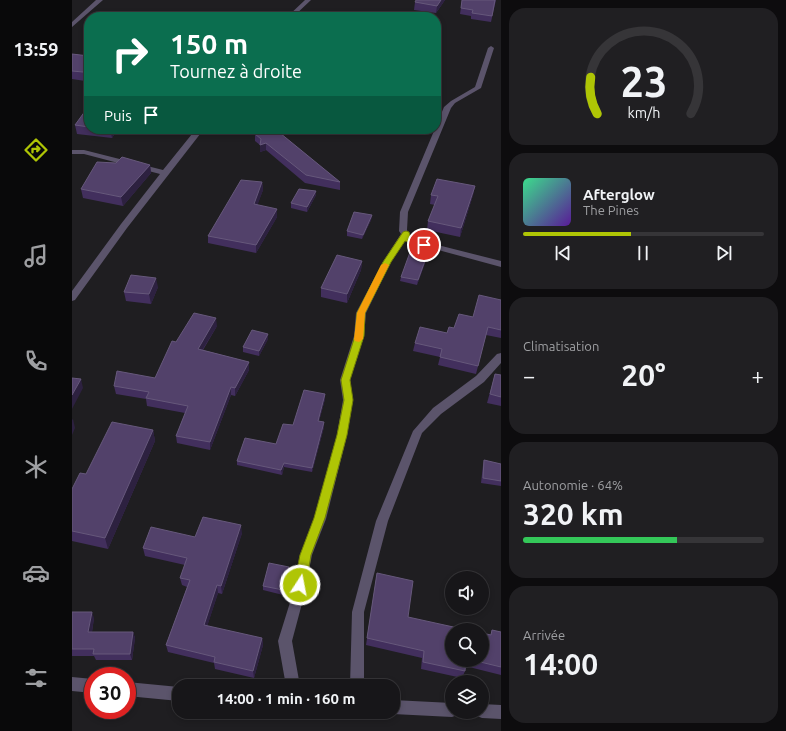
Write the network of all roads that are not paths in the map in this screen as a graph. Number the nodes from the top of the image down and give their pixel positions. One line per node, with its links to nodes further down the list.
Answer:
1 (100, 0): 3 (street)
2 (308, 0): 4 (street)
3 (85, 12)
4 (295, 12)
5 (84, 13): 6 (street)
6 (72, 25)
7 (491, 48): 8 (street)
8 (441, 124)
9 (196, 134): 12 (street)
10 (437, 134): 13 (street)
11 (72, 152): 12 (street)
12 (164, 173): 15 (street)
13 (406, 234): 14 (street); 17 (street)
14 (501, 264)
15 (72, 298)
16 (501, 357): 18 (street)
17 (292, 679)
18 (357, 679)
19 (72, 684): 20 (street)
20 (84, 685)
21 (136, 690): 22 (street)
22 (172, 693)
23 (400, 707): 24 (street)
24 (445, 710)
25 (489, 711): 26 (street)
26 (501, 712)

